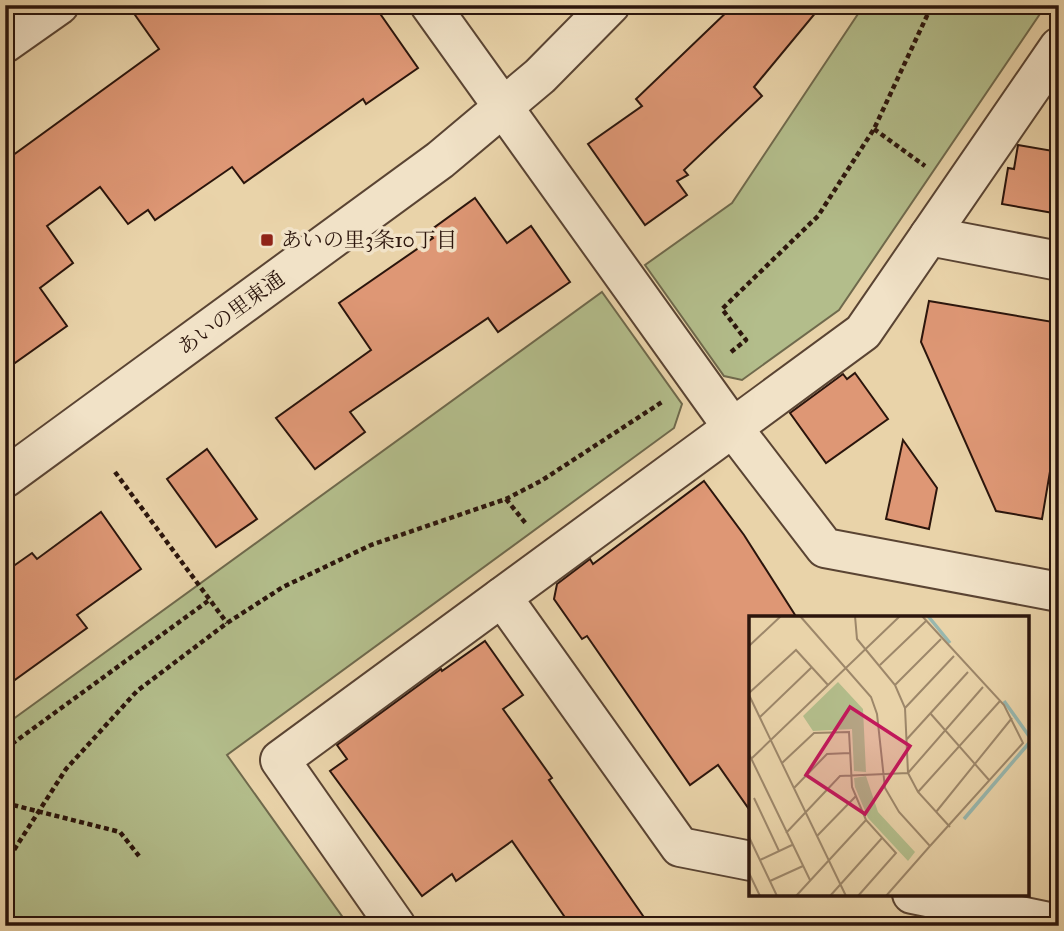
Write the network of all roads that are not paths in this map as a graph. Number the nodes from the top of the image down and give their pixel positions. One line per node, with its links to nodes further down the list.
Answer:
1 (59, 5): 4 (street)
2 (430, 5): 6 (street)
3 (610, 5): 6 (street, あいの里東通)
4 (5, 43)
5 (1059, 47): 7 (street)
6 (502, 107): 9 (street); 10 (street, あいの里東通)
7 (929, 236): 8 (street); 9 (street)
8 (1059, 261)
9 (733, 428): 11 (street); 12 (street)
10 (5, 478)
11 (1059, 592)
12 (502, 597): 13 (street); 16 (street)
13 (749, 861)
14 (922, 896): 15 (street)
15 (1059, 924)
16 (396, 926)

